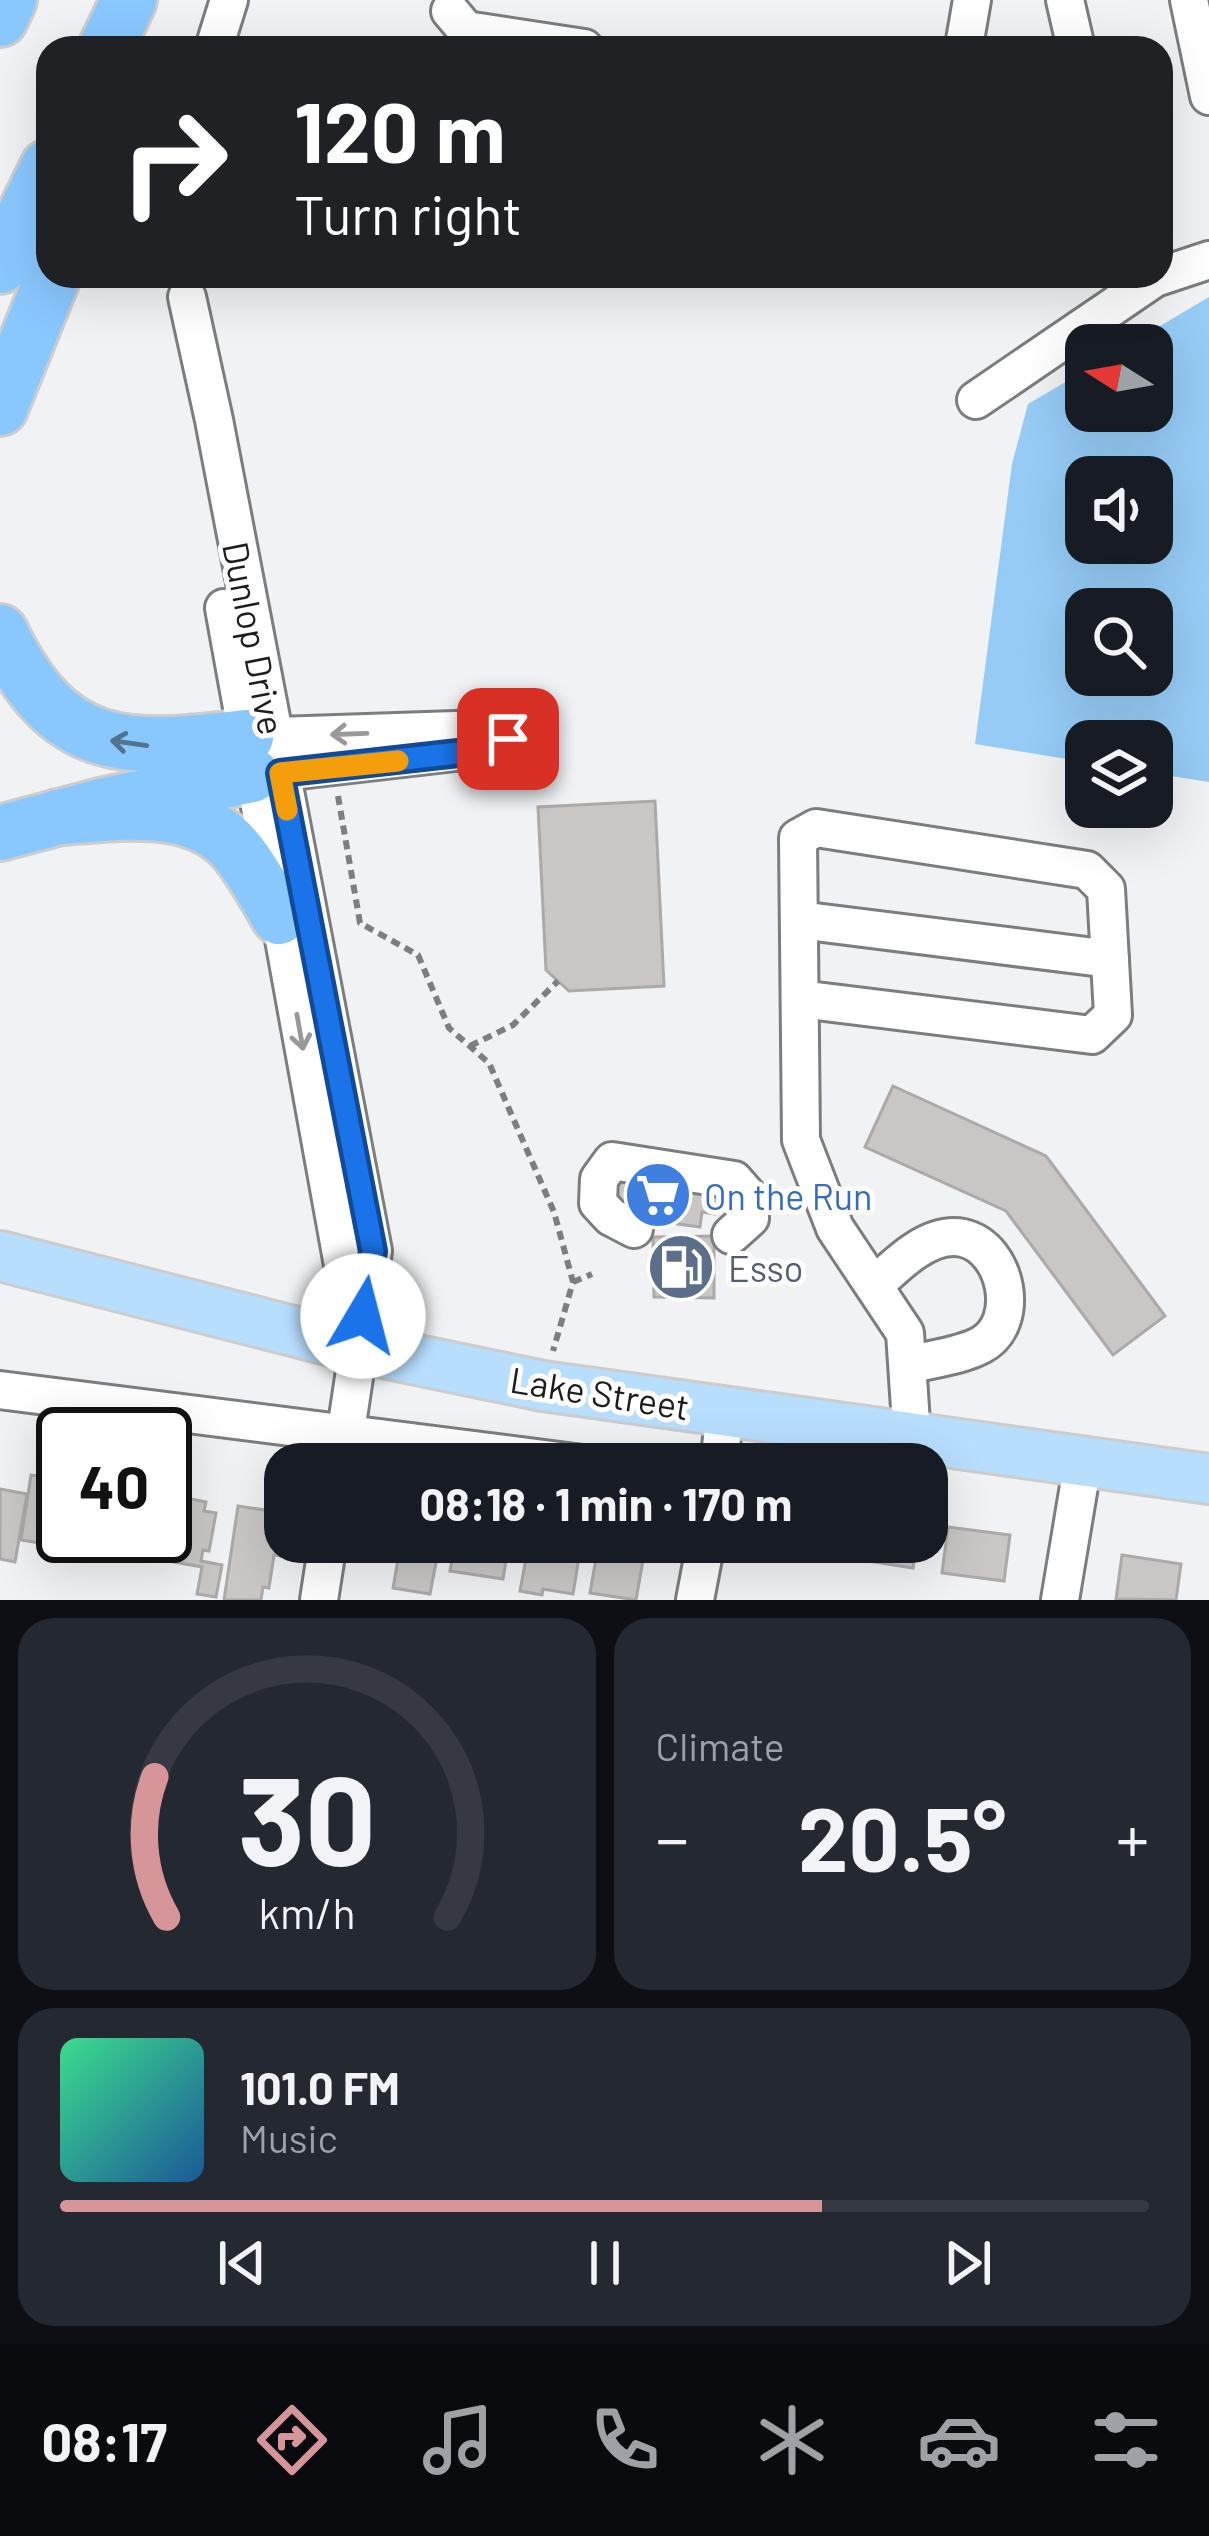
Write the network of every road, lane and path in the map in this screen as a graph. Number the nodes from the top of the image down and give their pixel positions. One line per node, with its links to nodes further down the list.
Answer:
1 (9, 0): 9 (highway)
2 (129, 0): 10 (highway)
3 (165, 0): 11 (highway)
4 (229, 0): 12 (street)
5 (972, 0): 14 (street)
6 (1065, 0): 15 (street)
7 (1190, 0): 16 (street)
8 (450, 11): 13 (street)
9 (0, 19)
10 (112, 36)
11 (151, 36)
12 (218, 36)
13 (505, 36)
14 (966, 36)
15 (1073, 36)
16 (1209, 96)
17 (36, 192): 19 (highway)
18 (1209, 260): 20 (street)
19 (0, 266)
20 (1173, 271)
21 (48, 288): 25 (highway)
22 (187, 288): 27 (street, Dunlop Drive)
23 (1139, 288): 24 (street)
24 (976, 400)
25 (0, 408)
26 (0, 632): 27 (highway, one-way to 26)
27 (263, 755): 28 (street); 28 (street, one-way to 27); 29 (highway); 31 (street, Dunlop Drive); 43 (street, Dunlop Drive)
28 (333, 769): 36 (path)
29 (58, 818): 30 (highway); 31 (highway)
30 (0, 833)
31 (279, 916): 43 (street, Dunlop Drive, one-way to 43)
32 (799, 920): 33 (street); 33 (street); 35 (street)
33 (1110, 959): 35 (street)
34 (558, 981): 36 (path)
35 (800, 999): 42 (street)
36 (470, 1046): 41 (path)
37 (634, 1229): 38 (street)
38 (731, 1234)
39 (0, 1256): 43 (main road, Lake Street)
40 (592, 1274): 41 (path)
41 (573, 1282): 45 (path)
42 (874, 1286): 44 (street); 44 (street)
43 (358, 1348): 45 (main road, Lake Street); 50 (street)
44 (908, 1365): 48 (street)
45 (543, 1386): 47 (main road, Lake Street)
46 (0, 1390): 49 (street)
47 (725, 1412): 48 (main road, Lake Street); 51 (street)
48 (912, 1438): 52 (main road, Lake Street)
49 (308, 1443)
50 (344, 1443)
51 (721, 1443)
52 (1083, 1462): 53 (main road, Lake Street); 58 (street)
53 (1209, 1479)
54 (325, 1563): 56 (street)
55 (702, 1563): 57 (street)
56 (319, 1600)
57 (695, 1600)
58 (1060, 1600)

